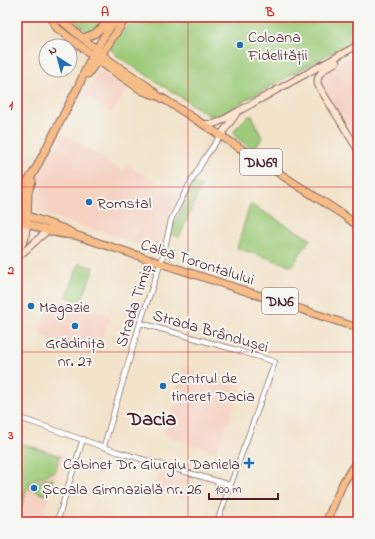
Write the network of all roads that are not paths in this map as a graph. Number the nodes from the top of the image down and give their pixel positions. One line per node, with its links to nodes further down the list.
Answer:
1 (52, 17): 4 (main road, DN69); 7 (main road, DN69)
2 (126, 17): 3 (main road); 7 (main road)
3 (117, 21): 4 (main road); 7 (main road)
4 (83, 38): 7 (main road, DN69)
5 (358, 45): 8 (main road)
6 (358, 49): 9 (main road)
7 (97, 55): 11 (main road, DN69); 14 (main road)
8 (304, 76): 9 (main road); 10 (main road)
9 (317, 80): 13 (main road)
10 (240, 111): 11 (main road); 12 (main road)
11 (203, 124): 12 (main road, DN69)
12 (221, 136): 18 (main road, DN69); 24 (street, Strada Timiș)
13 (358, 150)
14 (34, 172): 15 (main road); 17 (main road)
15 (24, 186): 16 (main road); 17 (main road)
16 (17, 196)
17 (22, 218): 19 (main road, Calea Torontalului / DN6); 20 (main road, Calea Torontalului / DN6); 21 (main road); 22 (main road)
18 (358, 226)
19 (48, 230): 20 (main road, Calea Torontalului / DN6); 23 (main road)
20 (75, 235): 24 (main road, Calea Torontalului / DN6)
21 (17, 239)
22 (17, 253)
23 (17, 258)
24 (161, 264): 25 (street, Strada Timiș); 26 (main road, Calea Torontalului / DN6)
25 (140, 323): 29 (street, Strada Timiș); 31 (street, Strada Brândușei)
26 (358, 328)
27 (17, 417): 28 (street)
28 (83, 439): 29 (street); 32 (street)
29 (104, 446): 31 (street)
30 (358, 459): 34 (main road)
31 (230, 485): 33 (street)
32 (58, 522)
33 (217, 522)
34 (326, 522)

